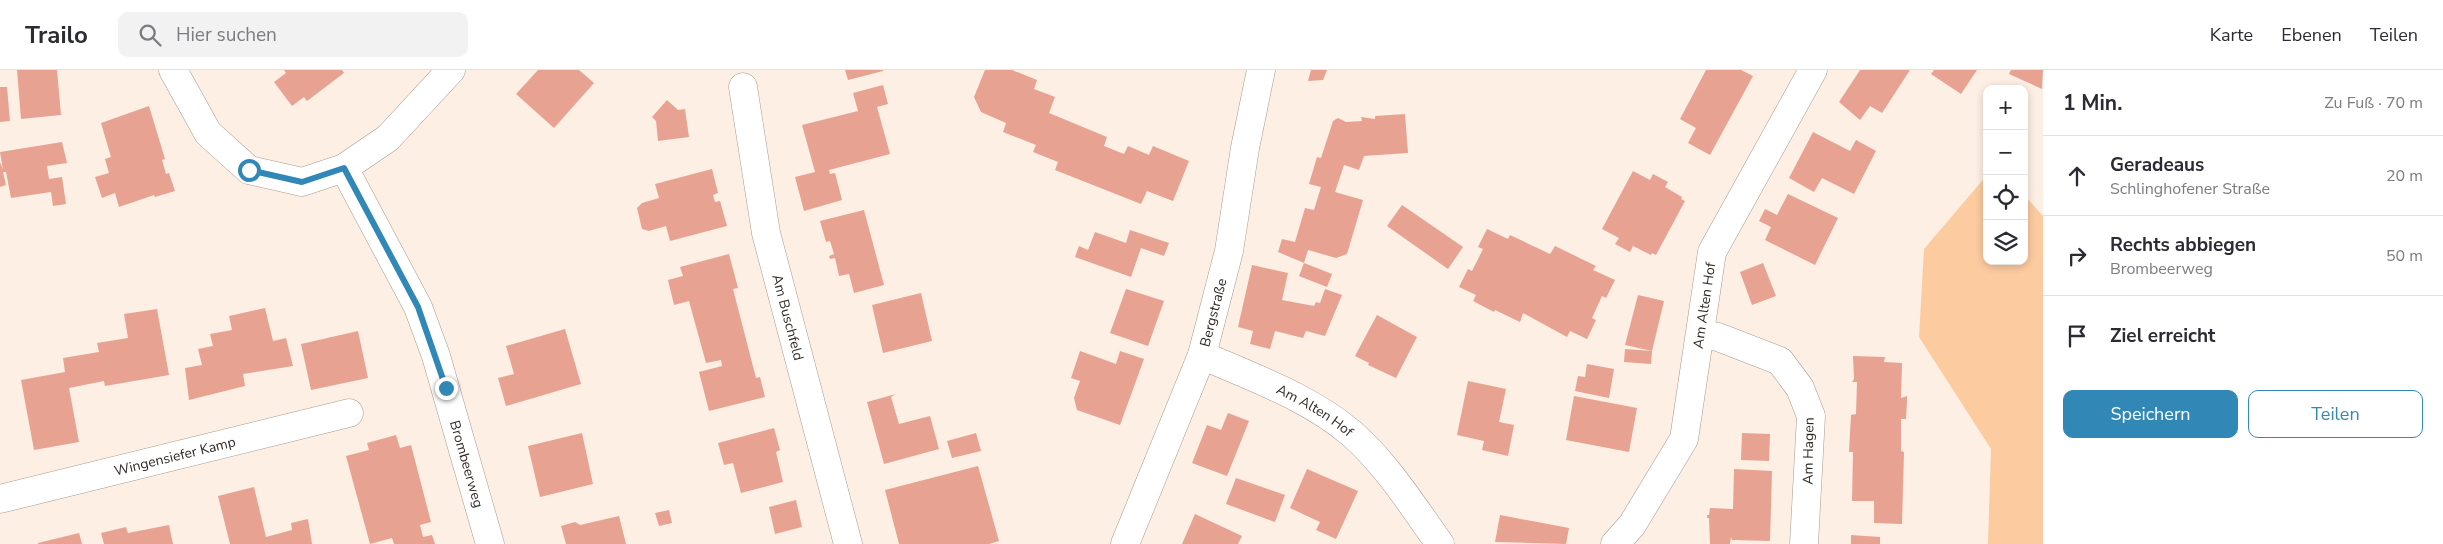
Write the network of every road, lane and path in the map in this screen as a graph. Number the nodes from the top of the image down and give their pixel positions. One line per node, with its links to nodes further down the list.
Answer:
1 (173, 70): 6 (street)
2 (451, 70): 6 (street)
3 (1261, 70): 8 (street, Bergstraße)
4 (1813, 70): 7 (street, Am Alten Hof)
5 (743, 87): 12 (street, Am Buschfeld)
6 (344, 168): 11 (street, Brombeerweg)
7 (1701, 334): 15 (street, Am Alten Hof); 16 (street, Am Hagen)
8 (1202, 355): 13 (street, Bergstraße); 14 (street, Am Alten Hof)
9 (349, 413): 10 (street, Wingensiefer Kamp)
10 (0, 499)
11 (490, 544)
12 (848, 544)
13 (1125, 544)
14 (1440, 544)
15 (1615, 544)
16 (1804, 544)

